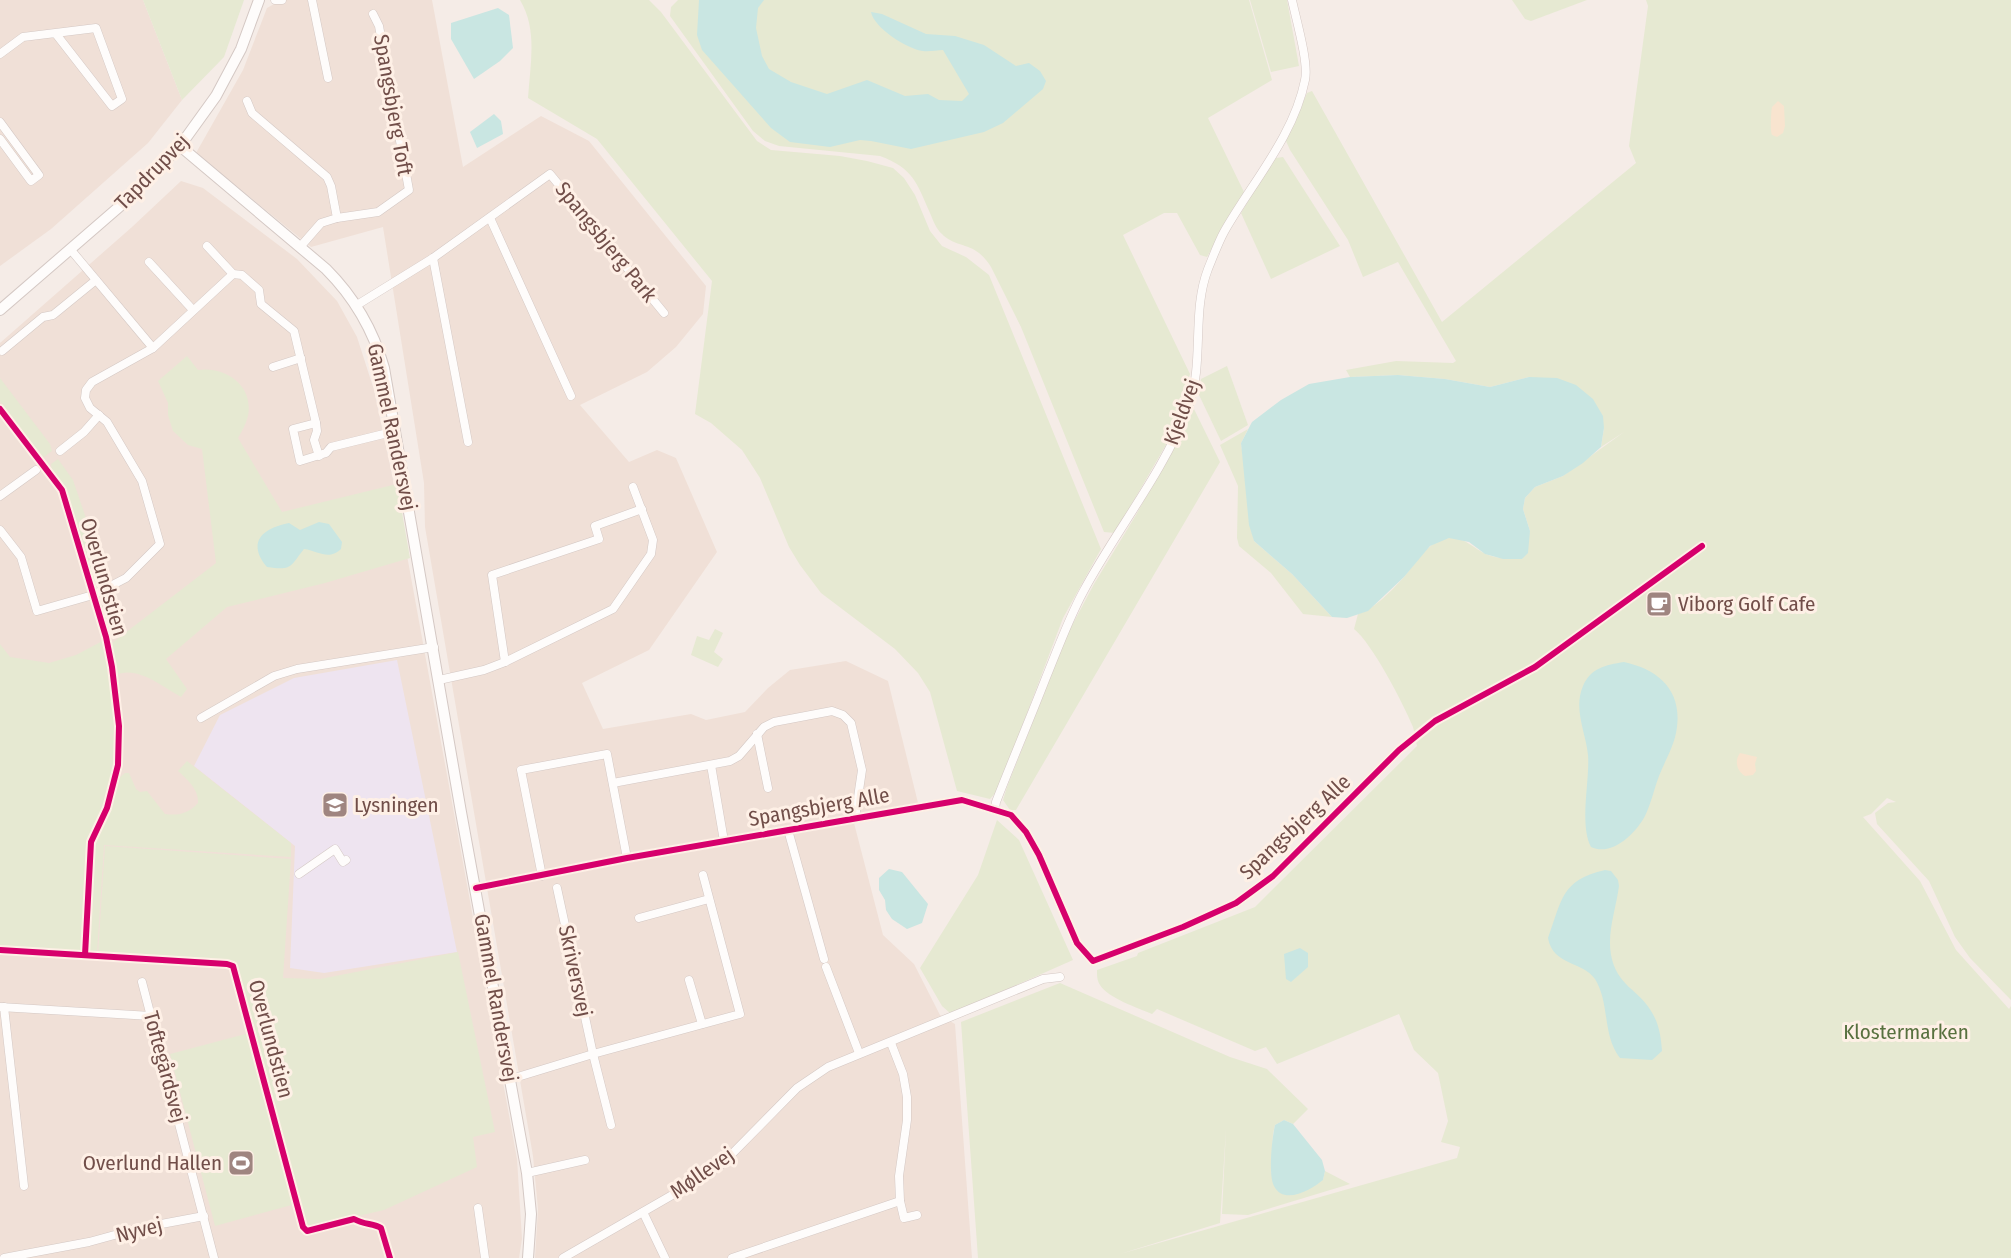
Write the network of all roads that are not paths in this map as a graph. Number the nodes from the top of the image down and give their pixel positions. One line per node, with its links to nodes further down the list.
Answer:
1 (259, 0): 13 (street, Tapdrupvej)
2 (275, 0): 3 (street)
3 (282, 0)
4 (312, 0): 9 (street)
5 (1292, 0): 52 (street, Kjeldvej)
6 (373, 14): 14 (street, Spangsbjerg Toft)
7 (57, 34): 7 (street); 8 (street)
8 (0, 54)
9 (328, 78)
10 (247, 101): 14 (street)
11 (0, 122): 12 (street)
12 (0, 140)
13 (180, 146): 17 (street, Gammel Randersvej); 18 (street, Tapdrupvej)
14 (337, 218): 17 (street, Spangsbjerg Toft)
15 (490, 218): 19 (street, Spangsbjerg Park); 26 (street, Spangsbjerg Park); 31 (street)
16 (207, 246): 21 (street)
17 (300, 247): 23 (street, Gammel Randersvej)
18 (71, 250): 22 (street); 24 (street, Tapdrupvej)
19 (433, 258): 23 (street, Spangsbjerg Park); 35 (street)
20 (149, 262): 25 (street)
21 (233, 274): 25 (street); 29 (street)
22 (96, 280): 27 (street); 28 (street)
23 (357, 304): 34 (street, Gammel Randersvej)
24 (0, 310)
25 (193, 310): 27 (street)
26 (663, 313)
27 (153, 348): 32 (street)
28 (2, 351)
29 (301, 358): 30 (street); 33 (street)
30 (273, 367)
31 (571, 396)
32 (99, 415): 36 (street); 42 (street)
33 (316, 423): 37 (street); 37 (street)
34 (396, 431): 37 (street); 44 (street, Gammel Randersvej)
35 (468, 442)
36 (60, 451)
37 (319, 456)
38 (36, 470): 40 (street)
39 (633, 487): 41 (street)
40 (0, 496)
41 (642, 509): 45 (street); 45 (street)
42 (0, 530)
43 (1702, 546): 52 (street, Spangsbjerg Alle)
44 (434, 647): 46 (street, Gammel Randersvej); 47 (street)
45 (505, 662): 46 (street)
46 (439, 680): 61 (street, Gammel Randersvej)
47 (201, 718)
48 (757, 734): 49 (street, Spangsbjerg Alle); 51 (street, Spangsbjerg Alle); 53 (street, Spangsbjerg Alle)
49 (711, 765): 50 (street, Spangsbjerg Alle); 55 (street, Spangsbjerg Alle)
50 (613, 783): 56 (street); 60 (street)
51 (768, 788)
52 (995, 809): 53 (street, Spangsbjerg Alle)
53 (857, 818): 54 (street, Spangsbjerg Alle)
54 (788, 830): 55 (street, Spangsbjerg Alle); 72 (street)
55 (724, 841): 56 (street, Spangsbjerg Alle)
56 (627, 858): 60 (street, Spangsbjerg Alle)
57 (346, 860): 58 (street)
58 (299, 874)
59 (703, 875): 63 (street)
60 (542, 876): 61 (street, Spangsbjerg Alle)
61 (476, 888): 74 (street, Gammel Randersvej)
62 (557, 888): 73 (street, Skriversvej)
63 (709, 898): 64 (street); 70 (street)
64 (639, 918)
65 (1060, 977): 71 (street, Møllevej)
66 (690, 980): 70 (street)
67 (142, 981): 69 (street, Toftegårdsvej)
68 (2, 1007): 69 (street); 78 (street)
69 (151, 1016): 83 (street, Toftegårdsvej)
70 (702, 1024): 73 (street)
71 (891, 1043): 72 (street, Møllevej); 79 (street)
72 (860, 1053): 81 (street, Møllevej)
73 (593, 1054): 74 (street); 75 (street, Skriversvej)
74 (511, 1079): 77 (street, Gammel Randersvej)
75 (611, 1125)
76 (585, 1160): 77 (street)
77 (527, 1173): 87 (street, Gammel Randersvej)
78 (24, 1186)
79 (900, 1201): 82 (street); 90 (street)
80 (478, 1208): 86 (street)
81 (642, 1212): 88 (street, Møllevej); 89 (street)
82 (916, 1215)
83 (204, 1216): 84 (street, Nyvej); 85 (street, Toftegårdsvej)
84 (4, 1258)
85 (214, 1258)
86 (485, 1258)
87 (528, 1258)
88 (563, 1258)
89 (665, 1258)
90 (732, 1258)

